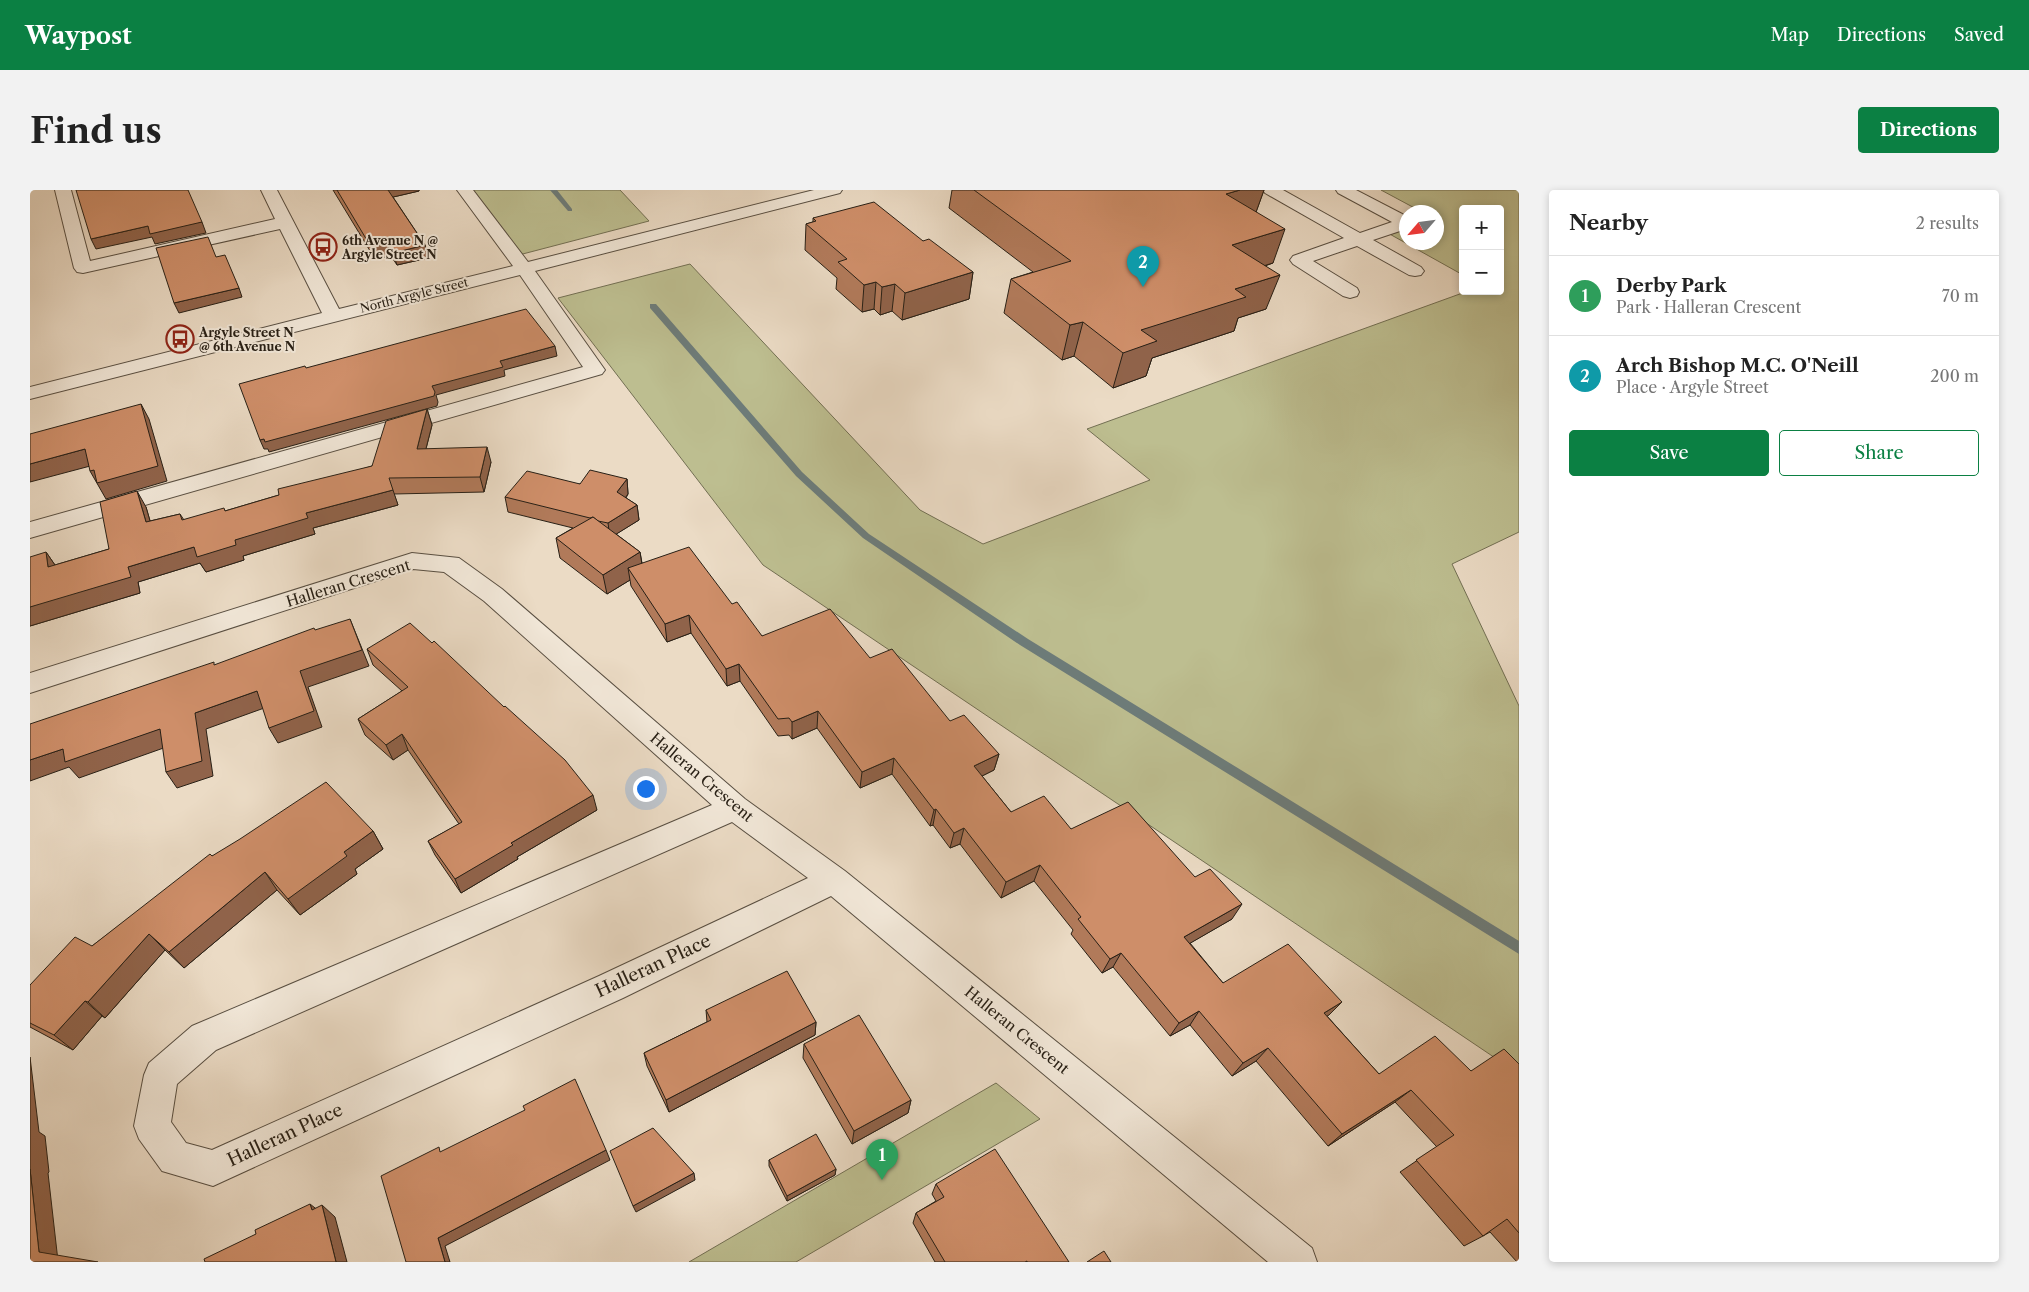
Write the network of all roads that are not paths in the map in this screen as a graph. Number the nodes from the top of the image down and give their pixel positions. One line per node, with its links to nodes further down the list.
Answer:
1 (63, 190): 8 (street)
2 (270, 190): 8 (street)
3 (465, 190): 10 (street)
4 (834, 190): 7 (street, North Argyle Street)
5 (1272, 190): 9 (street)
6 (1344, 190): 9 (street)
7 (793, 194): 10 (street, North Argyle Street)
8 (286, 222): 13 (street)
9 (1358, 239): 11 (street); 12 (street)
10 (524, 268): 13 (street, North Argyle Street); 15 (street)
11 (1415, 271)
12 (1350, 292)
13 (334, 316): 14 (street, North Argyle Street)
14 (30, 393)
15 (30, 530)
16 (30, 683): 17 (street, Halleran Crescent)
17 (735, 808): 18 (street, Halleran Crescent); 18 (street, Halleran Place)
18 (834, 880): 19 (street, Halleran Crescent)
19 (1298, 1262)

